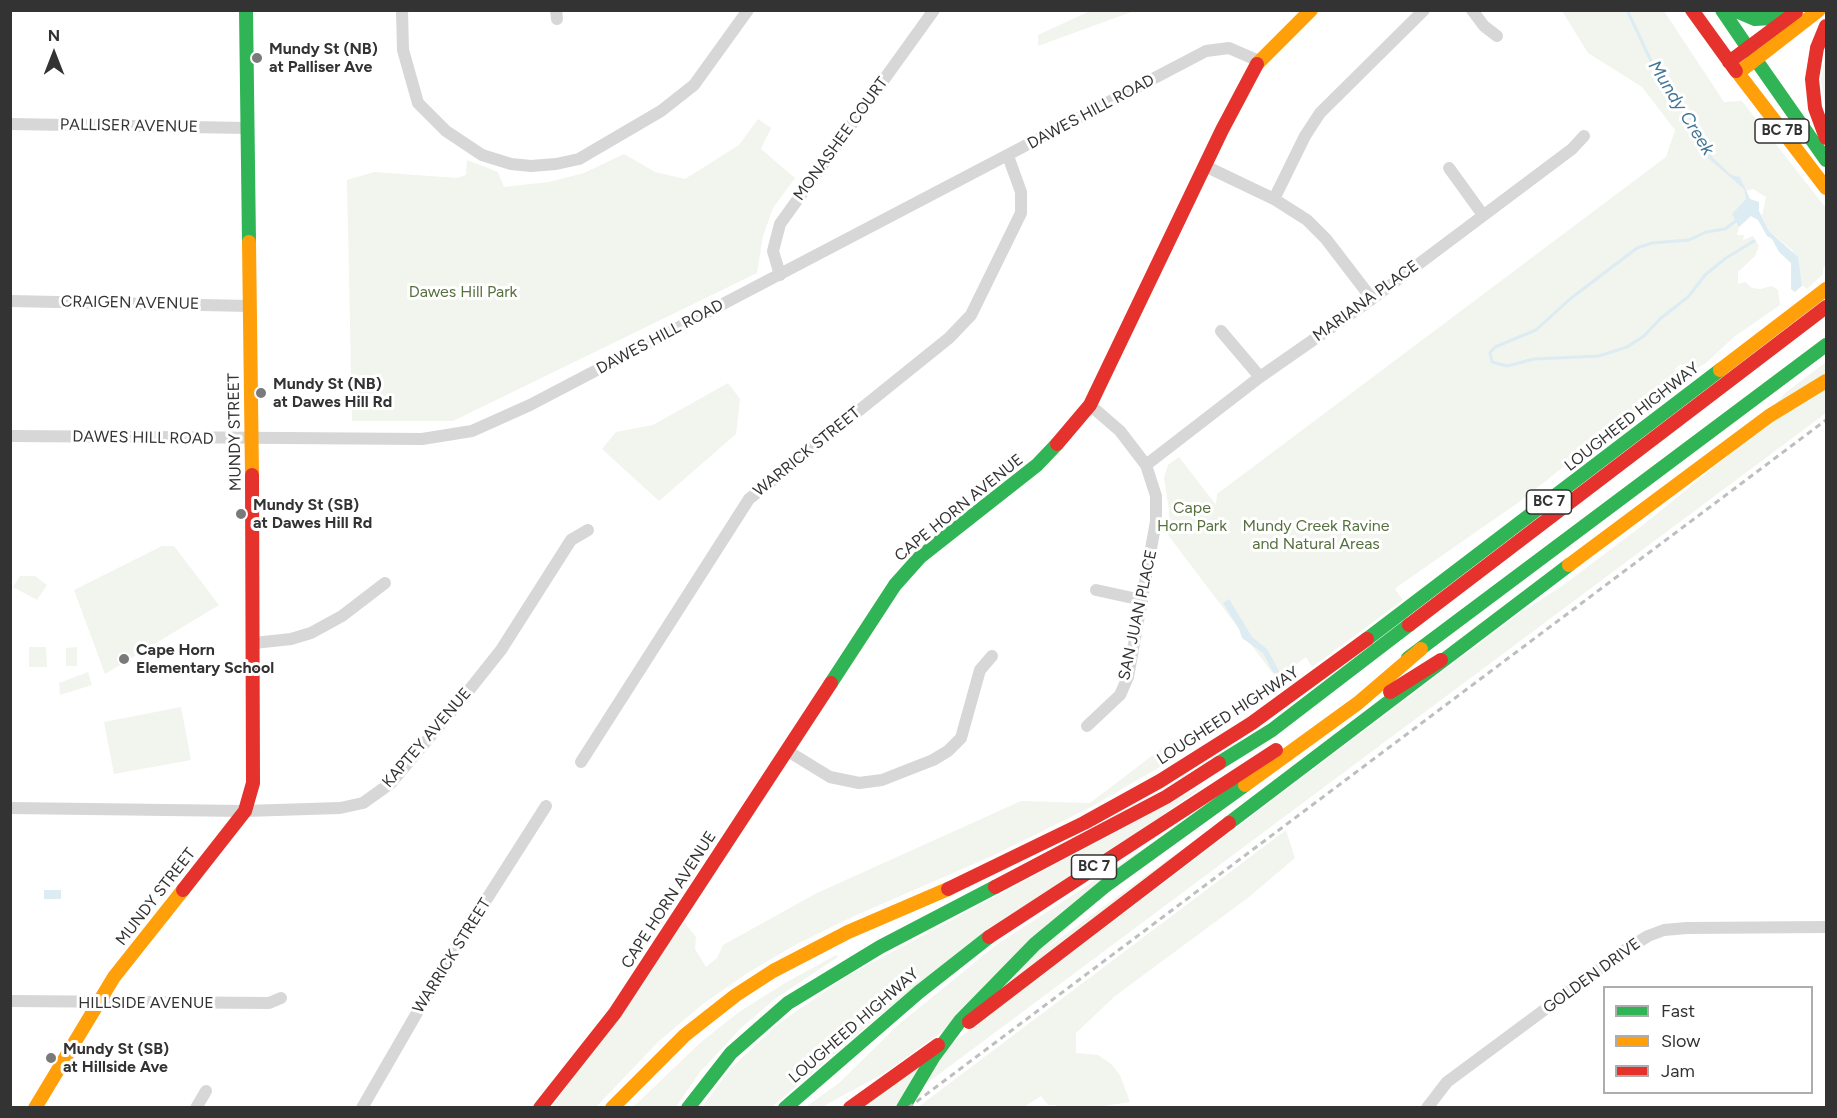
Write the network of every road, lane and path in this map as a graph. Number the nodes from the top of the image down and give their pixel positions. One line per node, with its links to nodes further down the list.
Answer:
1 (246, 10): 20 (main road, MUNDY STREET)
2 (402, 10): 3 (street)
3 (748, 10)
4 (934, 10): 30 (street, MONASHEE COURT)
5 (1311, 10): 17 (main road, CAPE HORN AVENUE)
6 (1424, 10): 28 (street)
7 (1472, 10): 14 (street)
8 (1692, 10): 18 (main road, BC 7B)
9 (1722, 10): 15 (main road, BC 7B)
10 (1734, 10): 12 (main road)
11 (1819, 10): 16 (main road)
12 (1794, 14): 15 (main road)
13 (1827, 26): 22 (main road)
14 (1497, 36)
15 (1747, 49): 16 (main road, BC 7B); 18 (main road)
16 (1756, 60): 18 (main road); 24 (main road, BC 7B)
17 (1259, 61): 23 (street, DAWES HILL ROAD); 25 (main road, CAPE HORN AVENUE)
18 (1734, 68): 27 (main road, BC 7B)
19 (10, 124): 20 (street, PALLISER AVENUE)
20 (248, 128): 34 (main road, MUNDY STREET)
21 (1584, 136): 29 (street, MARIANA PLACE)
22 (1827, 138)
23 (1008, 156): 30 (street, DAWES HILL ROAD); 54 (street, WARRICK STREET)
24 (1827, 160)
25 (1205, 166): 28 (street); 40 (main road, CAPE HORN AVENUE)
26 (1449, 168): 29 (street)
27 (1827, 188)
28 (1274, 199): 32 (street)
29 (1483, 215): 32 (street, MARIANA PLACE)
30 (780, 275): 42 (street, DAWES HILL ROAD)
31 (1827, 289): 68 (main road, LOUGHEED HIGHWAY / BC 7)
32 (1372, 299): 38 (street, MARIANA PLACE)
33 (10, 301): 34 (street, CRAIGEN AVENUE)
34 (250, 306): 42 (main road, MUNDY STREET)
35 (1827, 307): 69 (main road)
36 (1221, 331): 38 (street)
37 (1827, 345): 49 (main road, LOUGHEED HIGHWAY / BC 7)
38 (1260, 377): 43 (street, MARIANA PLACE)
39 (1827, 381): 51 (main road)
40 (1090, 405): 43 (street, SAN JUAN PLACE); 53 (main road, CAPE HORN AVENUE)
41 (10, 436): 42 (street, DAWES HILL ROAD)
42 (251, 439): 48 (main road, MUNDY STREET)
43 (1146, 465): 47 (street, SAN JUAN PLACE)
44 (588, 530): 57 (street, KAPTEY AVENUE)
45 (385, 583): 48 (street)
46 (1096, 590): 47 (street)
47 (1142, 600): 52 (street, SAN JUAN PLACE)
48 (254, 643): 57 (main road, MUNDY STREET)
49 (1421, 649): 59 (main road); 70 (main road, LOUGHEED HIGHWAY / BC 7)
50 (992, 656): 53 (street)
51 (1441, 660): 59 (main road); 71 (main road)
52 (1086, 726)
53 (786, 750): 67 (main road, CAPE HORN AVENUE)
54 (581, 762)
55 (546, 806): 66 (street, WARRICK STREET)
56 (10, 808): 57 (street, KAPTEY AVENUE)
57 (245, 811): 62 (main road, MUNDY STREET)
58 (1827, 927): 73 (street, GOLDEN DRIVE)
59 (1039, 940): 72 (main road)
60 (281, 998): 62 (street, HILLSIDE AVENUE)
61 (10, 1001): 62 (street, HILLSIDE AVENUE)
62 (97, 1003): 64 (main road, MUNDY STREET)
63 (206, 1091): 65 (street)
64 (35, 1107)
65 (196, 1107)
66 (362, 1107)
67 (540, 1107)
68 (612, 1107)
69 (688, 1107)
70 (785, 1107)
71 (850, 1107)
72 (903, 1107)
73 (1427, 1107)

